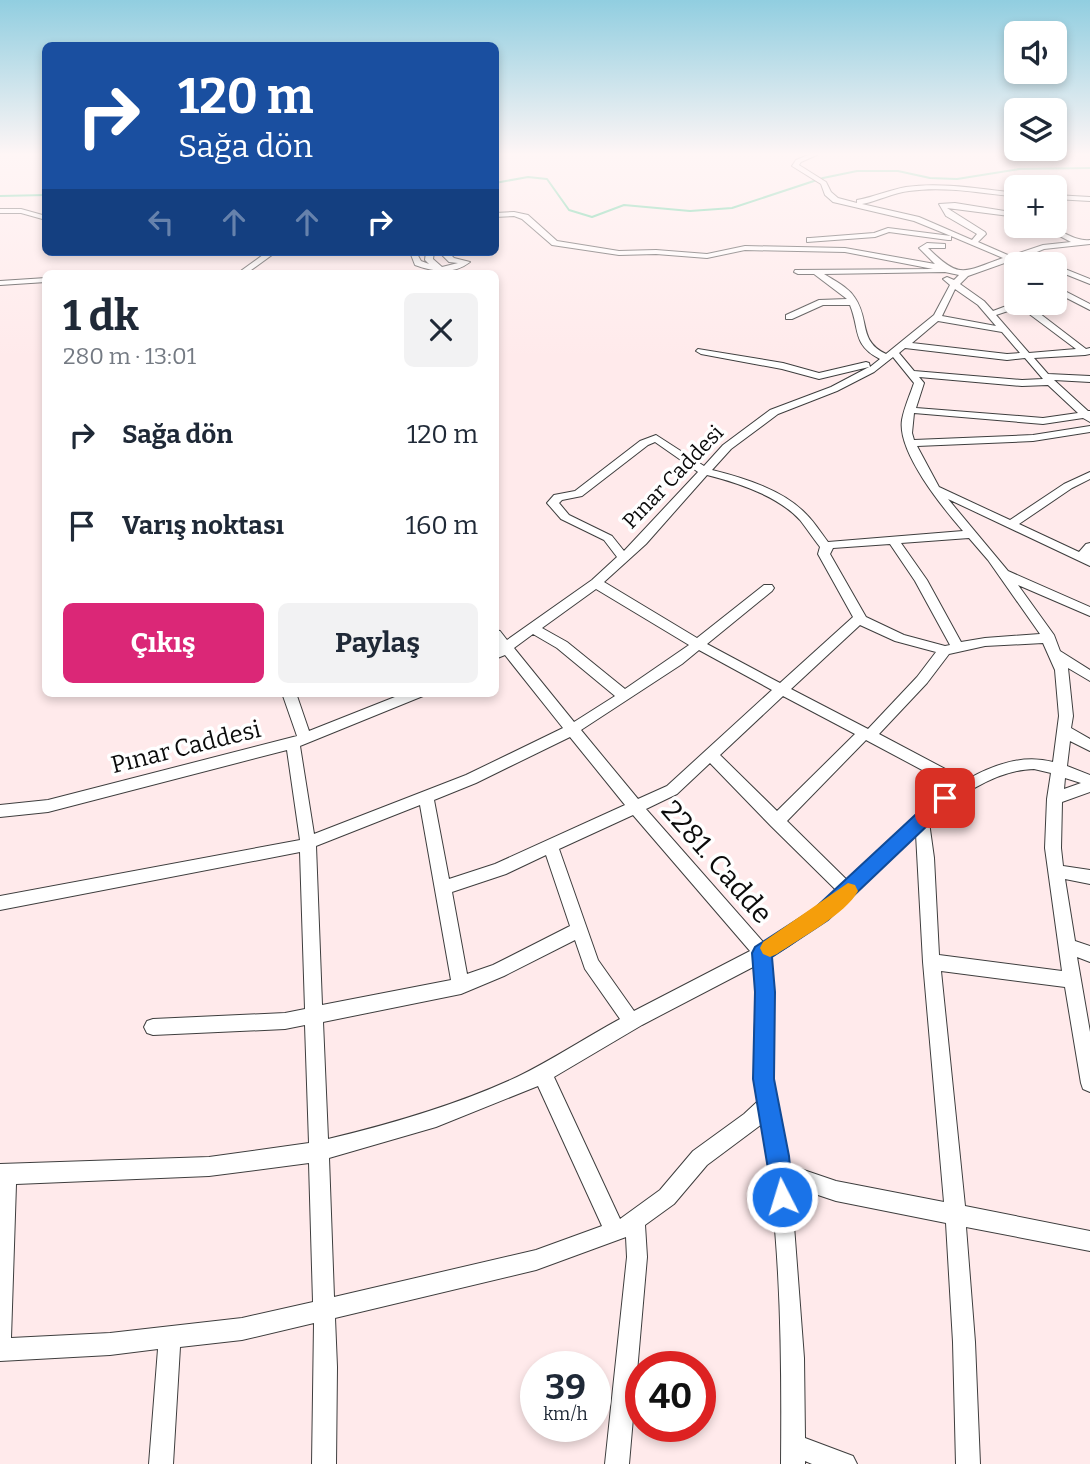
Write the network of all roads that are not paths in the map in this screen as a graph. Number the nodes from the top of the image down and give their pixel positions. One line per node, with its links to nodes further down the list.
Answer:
1 (531, 222): 13 (street)
2 (923, 222): 7 (street)
3 (954, 222): 5 (street)
4 (965, 222): 5 (street)
5 (986, 236): 10 (street)
6 (1067, 237): 8 (street)
7 (956, 238): 10 (street); 13 (street)
8 (1077, 242): 9 (street); 12 (street)
9 (1090, 242)
10 (972, 244): 11 (street)
11 (982, 248): 18 (street); 22 (street)
12 (1031, 252)
13 (715, 255): 22 (street)
14 (266, 256): 20 (street)
15 (414, 256): 21 (street)
16 (430, 256): 21 (street)
17 (448, 256): 21 (street)
18 (1004, 256)
19 (1004, 262): 26 (street)
20 (246, 270)
21 (441, 270)
22 (942, 270): 25 (street); 26 (street); 30 (street)
23 (798, 272): 25 (street)
24 (1067, 272): 28 (street)
25 (817, 273): 33 (street)
26 (965, 274): 30 (street)
27 (42, 280): 29 (street)
28 (1088, 280): 31 (street)
29 (0, 283)
30 (953, 284): 36 (street); 39 (street)
31 (1067, 285)
32 (1067, 295): 34 (street)
33 (853, 302): 38 (street); 43 (street)
34 (1090, 307)
35 (1004, 309): 36 (street)
36 (992, 314): 40 (street)
37 (1038, 315): 42 (street)
38 (789, 317)
39 (936, 318): 40 (street); 43 (street, Pınar Caddesi)
40 (1004, 330): 44 (street)
41 (701, 351): 46 (street)
42 (1088, 351): 44 (street)
43 (890, 355): 44 (street); 45 (street); 46 (street); 49 (street, Pınar Caddesi)
44 (1028, 357): 48 (street)
45 (913, 373): 48 (street); 50 (street)
46 (819, 376): 49 (street)
47 (1090, 379): 48 (street)
48 (1048, 380): 51 (street)
49 (802, 401): 54 (street, Pınar Caddesi)
50 (909, 410): 51 (street); 53 (street)
51 (1088, 416)
52 (1090, 429): 53 (street)
53 (910, 443): 56 (street)
54 (703, 471): 60 (street); 62 (street, Pınar Caddesi); 62 (street)
55 (1090, 475): 57 (street)
56 (933, 488): 57 (street); 58 (street)
57 (1012, 524): 63 (street)
58 (974, 534): 59 (street); 64 (street)
59 (893, 540): 60 (street); 73 (street)
60 (825, 546): 68 (street)
61 (1090, 547): 63 (street)
62 (624, 558): 65 (street, Pınar Caddesi)
63 (1086, 560)
64 (1001, 570): 67 (street); 70 (street)
65 (596, 583): 69 (street, Pınar Caddesi); 72 (street)
66 (768, 588): 72 (street)
67 (1090, 612)
68 (859, 619): 73 (street); 76 (street)
69 (534, 629): 71 (street, Pınar Caddesi); 77 (street)
70 (1049, 638): 73 (street); 74 (street)
71 (499, 645): 80 (street, 2281. Cadde)
72 (698, 645): 76 (street); 77 (street)
73 (951, 648): 82 (street)
74 (1057, 655): 75 (street); 81 (street)
75 (1090, 676)
76 (782, 688): 82 (street); 85 (street)
77 (625, 696): 80 (street)
78 (290, 697): 83 (street)
79 (408, 697): 83 (street, Pınar Caddesi)
80 (571, 730): 90 (street); 92 (street, 2281. Cadde)
81 (1065, 731): 84 (street); 86 (street)
82 (867, 734): 88 (street); 95 (street)
83 (299, 741): 93 (street, Pınar Caddesi); 96 (street)
84 (1090, 746)
85 (711, 755): 92 (street); 95 (street)
86 (1059, 768): 87 (street); 88 (street); 91 (street)
87 (1090, 780)
88 (965, 786): 94 (street)
89 (1090, 786): 91 (street)
90 (426, 796): 96 (street); 100 (street)
91 (1054, 799): 98 (street)
92 (636, 808): 97 (street); 105 (street, 2281. Cadde)
93 (0, 811)
94 (921, 819): 101 (street); 107 (street)
95 (776, 822): 101 (street)
96 (308, 845): 102 (street); 110 (street)
97 (551, 847): 100 (street); 103 (street)
98 (1055, 872): 99 (street); 104 (street)
99 (1090, 877)
100 (442, 888): 109 (street)
101 (848, 891): 105 (street)
102 (0, 903)
103 (579, 930): 109 (street); 111 (street)
104 (1066, 945): 106 (street); 108 (street)
105 (762, 953): 111 (street); 115 (street, 2281. Cadde)
106 (1090, 954)
107 (931, 961): 108 (street); 119 (street)
108 (1072, 980): 114 (street)
109 (461, 986): 110 (street)
110 (313, 1016): 112 (street); 116 (street)
111 (632, 1021): 113 (street)
112 (153, 1027)
113 (543, 1075): 116 (street); 121 (street)
114 (1090, 1083)
115 (767, 1105): 117 (street, 2281. Cadde); 120 (street)
116 (318, 1151): 118 (street); 123 (street)
117 (780, 1172): 119 (street); 128 (street, 2281. Cadde)
118 (3, 1174): 124 (street)
119 (956, 1216): 122 (street); 133 (street)
120 (635, 1221): 121 (street); 131 (street)
121 (615, 1231): 123 (street)
122 (1090, 1241)
123 (324, 1311): 125 (street); 130 (street)
124 (0, 1337): 126 (street)
125 (170, 1337): 127 (street); 129 (street)
126 (0, 1344)
127 (0, 1350)
128 (794, 1455): 132 (street)
129 (161, 1464)
130 (324, 1464)
131 (617, 1464)
132 (845, 1464)
133 (968, 1464)

